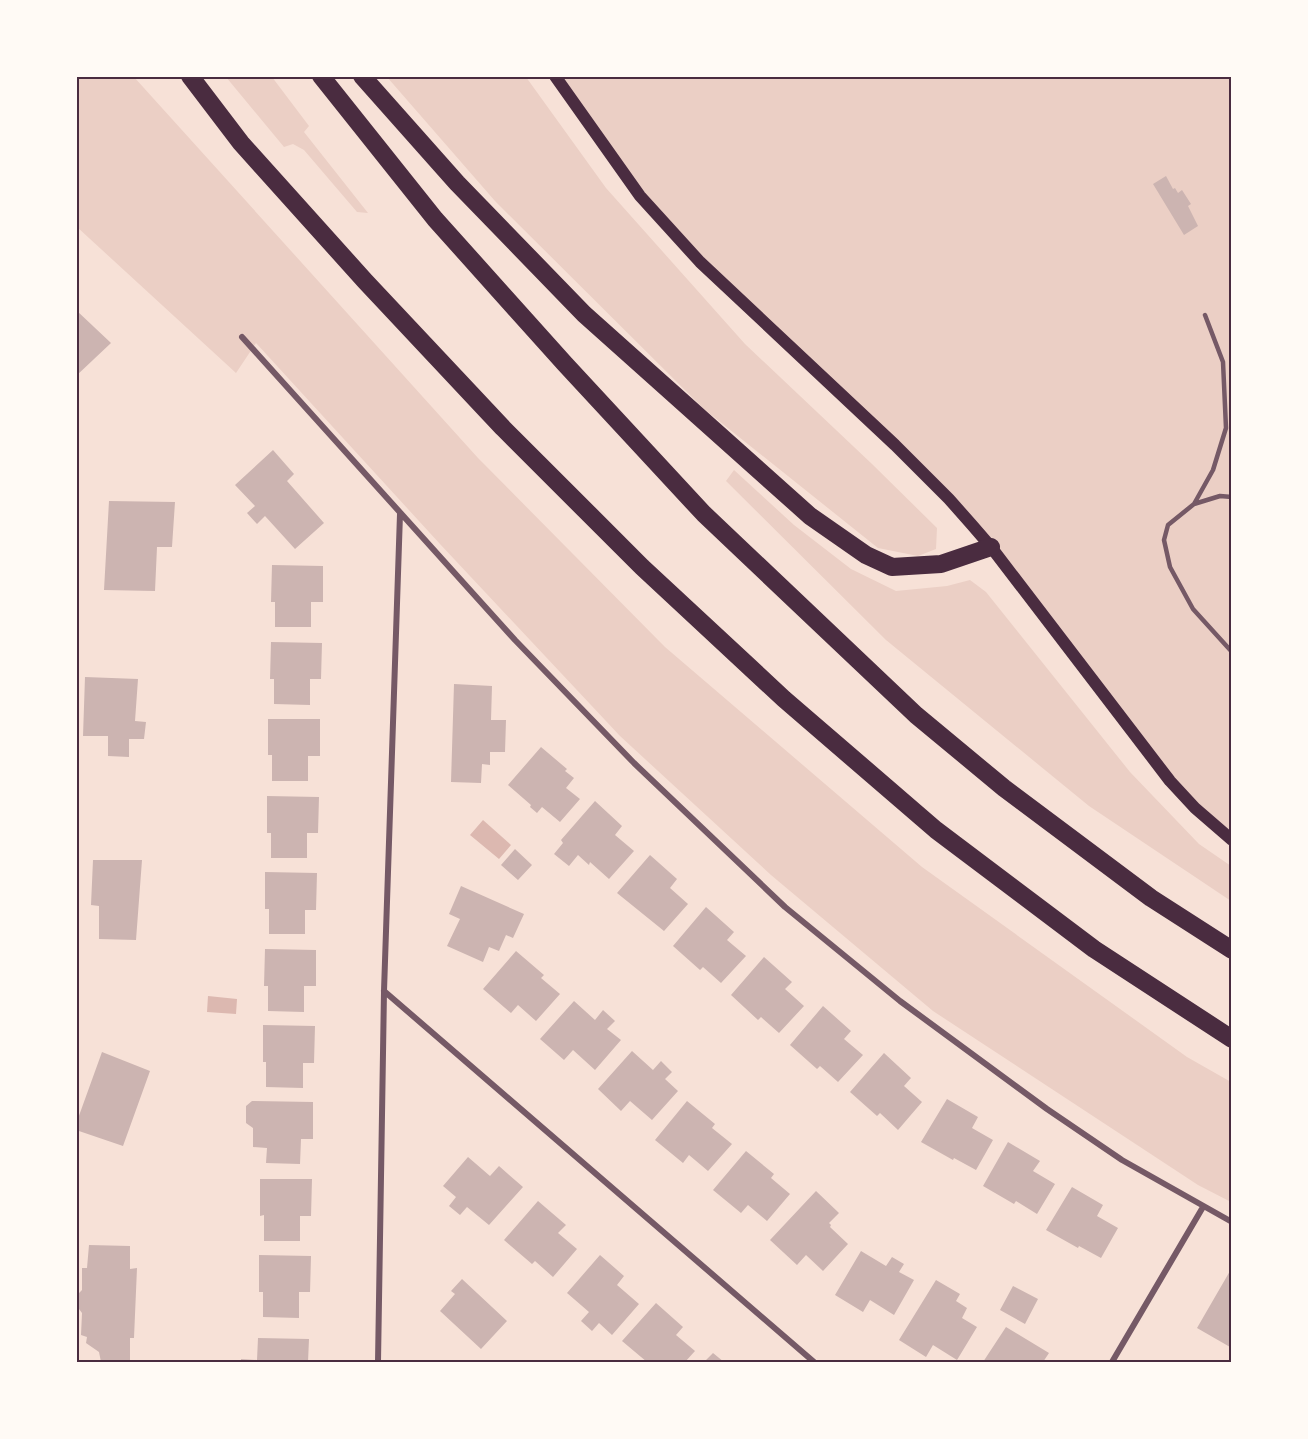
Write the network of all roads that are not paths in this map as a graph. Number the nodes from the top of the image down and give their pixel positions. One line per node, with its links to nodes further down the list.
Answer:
1 (190, 76): 15 (highway)
2 (321, 76): 13 (highway)
3 (362, 76): 10 (highway)
4 (555, 76): 10 (main road)
5 (1205, 315): 8 (lane)
6 (242, 337): 9 (street)
7 (1232, 497): 8 (lane)
8 (1194, 504): 11 (lane)
9 (400, 514): 14 (street); 16 (street)
10 (990, 547): 12 (main road)
11 (1232, 652)
12 (1232, 840)
13 (1232, 950)
14 (384, 991): 18 (street); 19 (street)
15 (1232, 1040)
16 (1203, 1207): 17 (street); 20 (street)
17 (1232, 1222)
18 (378, 1362)
19 (814, 1362)
20 (1112, 1362)

